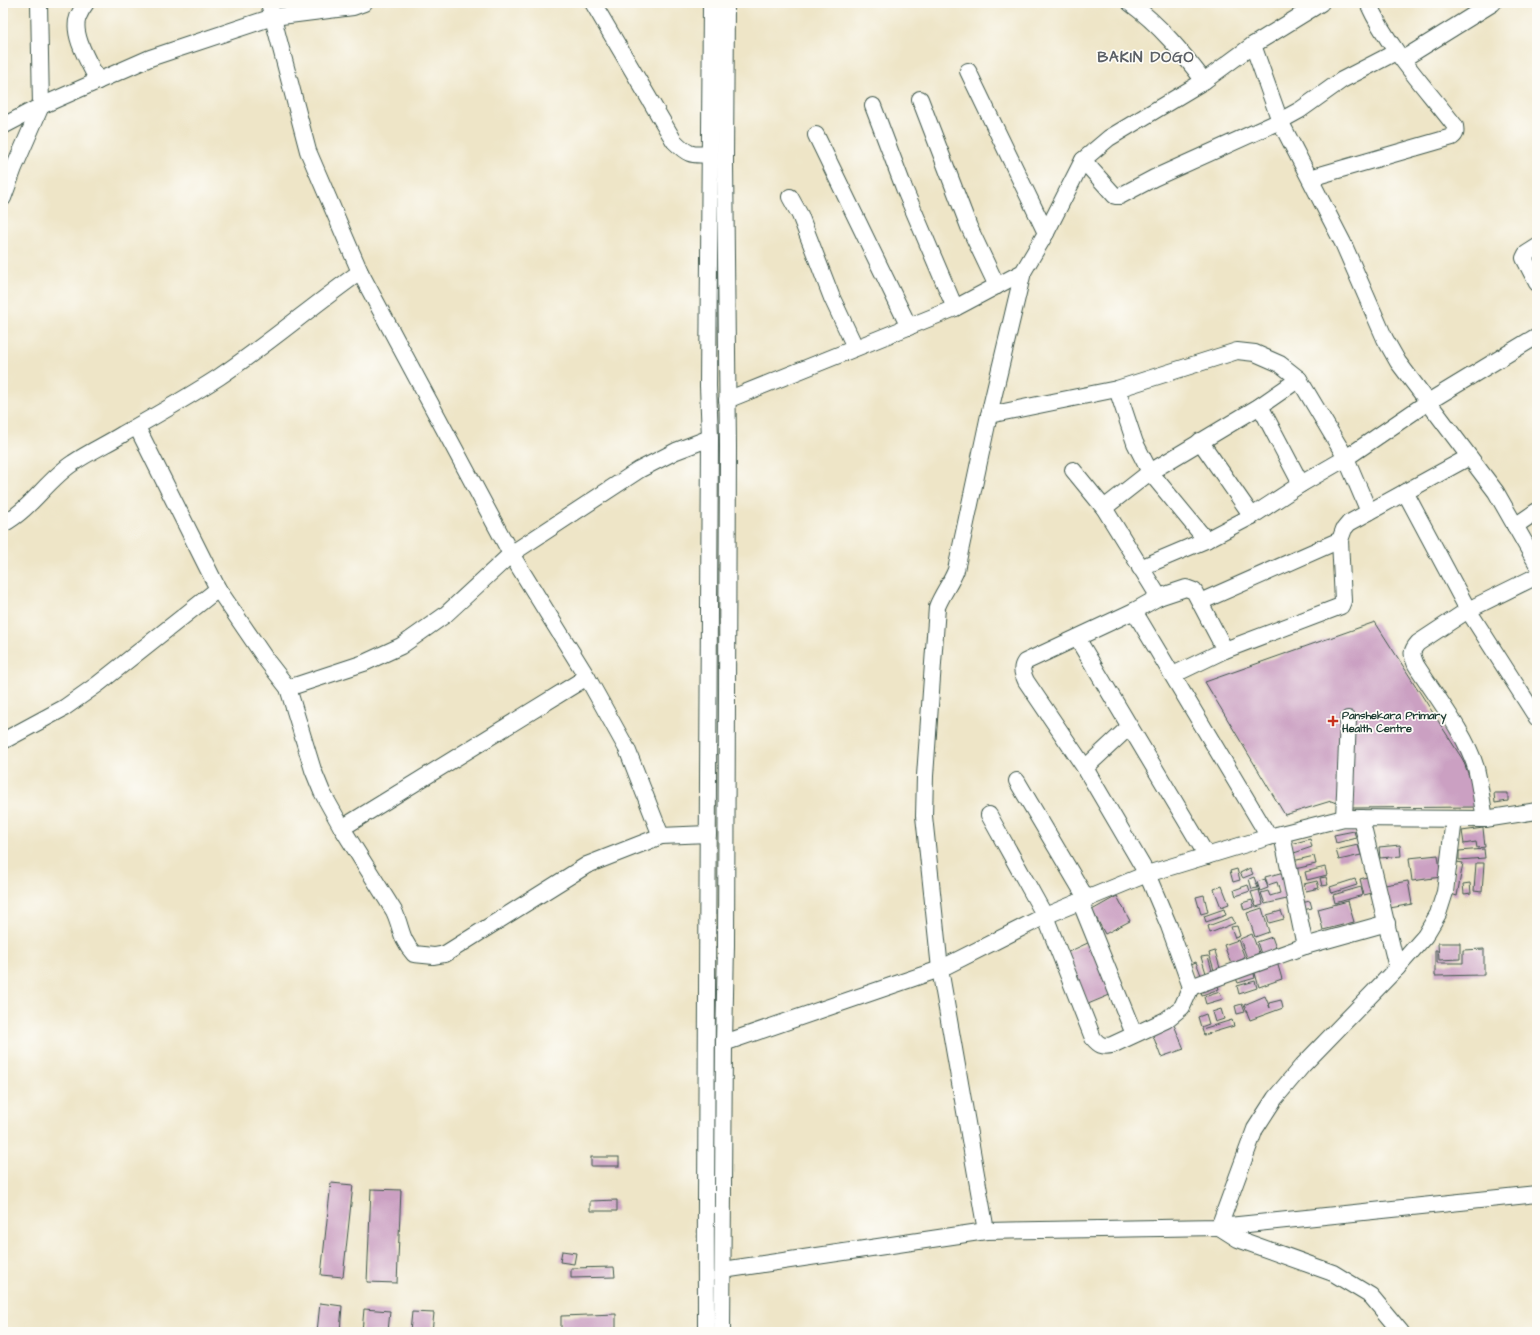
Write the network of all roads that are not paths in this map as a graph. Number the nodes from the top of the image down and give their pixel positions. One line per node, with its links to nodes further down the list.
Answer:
1 (39, 3): 18 (street)
2 (86, 3): 15 (street)
3 (364, 3): 11 (street)
4 (593, 3): 23 (street)
5 (711, 3): 23 (street)
6 (726, 3): 40 (street)
7 (1130, 3): 16 (street)
8 (1321, 3): 12 (street)
9 (1368, 3): 13 (street)
10 (1492, 3): 13 (street)
11 (271, 10): 15 (street); 30 (street)
12 (1253, 45): 16 (street); 20 (street)
13 (1399, 55): 20 (street); 25 (street)
14 (968, 71): 28 (street)
15 (98, 81): 18 (street)
16 (1204, 81): 24 (street)
17 (920, 99): 33 (street)
18 (41, 106): 21 (street); 27 (street)
19 (873, 106): 34 (street)
20 (1280, 121): 24 (street); 25 (street)
21 (3, 126)
22 (816, 135): 35 (street)
23 (709, 154): 45 (street)
24 (1084, 160): 28 (street)
25 (1310, 178): 41 (street)
26 (790, 197): 37 (street)
27 (3, 198)
28 (1046, 233): 31 (street)
29 (1537, 247): 32 (street)
30 (360, 272): 44 (street); 61 (street)
31 (1023, 272): 33 (street); 43 (street)
32 (1537, 283)
33 (997, 286): 34 (street)
34 (955, 308): 35 (street)
35 (909, 327): 37 (street)
36 (1537, 336): 41 (street)
37 (855, 347): 40 (street)
38 (1299, 379): 39 (street); 42 (street); 48 (street)
39 (1117, 390): 43 (street); 50 (street)
40 (727, 400): 101 (street)
41 (1428, 402): 47 (street); 48 (street)
42 (1260, 406): 46 (street); 51 (street)
43 (989, 415): 98 (street)
44 (137, 426): 57 (street); 65 (street)
45 (710, 438): 61 (street); 88 (street)
46 (1200, 441): 50 (street); 56 (street)
47 (1469, 457): 52 (street); 58 (street)
48 (1346, 458): 51 (street); 55 (street)
49 (1073, 470): 53 (street)
50 (1150, 472): 53 (street); 59 (street)
51 (1302, 484): 56 (street)
52 (1406, 492): 55 (street); 69 (street)
53 (1104, 508): 63 (street)
54 (1537, 511): 58 (street)
55 (1369, 512): 60 (street)
56 (1252, 516): 59 (street)
57 (3, 524)
58 (1515, 526): 62 (street)
59 (1206, 540): 63 (street)
60 (1340, 540): 67 (street); 71 (street)
61 (511, 554): 73 (street); 74 (street)
62 (1537, 564)
63 (1140, 568): 66 (street)
64 (1537, 576): 69 (street)
65 (218, 589): 74 (street); 78 (street)
66 (1159, 597): 67 (street); 68 (street)
67 (1200, 602): 71 (street)
68 (1134, 610): 70 (street); 72 (street)
69 (1468, 610): 75 (street); 86 (street)
70 (1077, 638): 77 (street); 79 (street)
71 (1225, 650): 72 (street)
72 (1173, 675): 90 (street)
73 (587, 677): 87 (street); 89 (street)
74 (288, 688): 87 (street)
75 (1537, 718)
76 (1348, 719): 83 (street)
77 (1129, 727): 79 (street); 91 (street)
78 (3, 741)
79 (1085, 768): 92 (street)
80 (1017, 781): 93 (street)
81 (1537, 811): 86 (street)
82 (989, 816): 94 (street)
83 (1344, 818): 84 (street); 90 (street)
84 (1361, 818): 85 (street); 95 (street)
85 (1454, 819): 86 (street); 97 (street)
86 (1485, 819)
87 (342, 828): 89 (street)
88 (708, 834): 89 (street); 106 (street)
89 (661, 836)
90 (1275, 836): 91 (street); 96 (street)
91 (1207, 856): 92 (street)
92 (1147, 874): 93 (street); 99 (street)
93 (1083, 899): 94 (street); 100 (street)
94 (1046, 916): 98 (street); 100 (street)
95 (1387, 923): 96 (street); 97 (street)
96 (1305, 946): 99 (street)
97 (1397, 968): 103 (street)
98 (940, 969): 101 (street); 104 (street)
99 (1192, 987): 100 (street)
100 (1134, 1034)
101 (724, 1043): 105 (street)
102 (1537, 1194): 103 (street)
103 (1219, 1227): 104 (street); 108 (street)
104 (986, 1231): 105 (street)
105 (723, 1270): 107 (street)
106 (706, 1332)
107 (722, 1332)
108 (1401, 1332)

